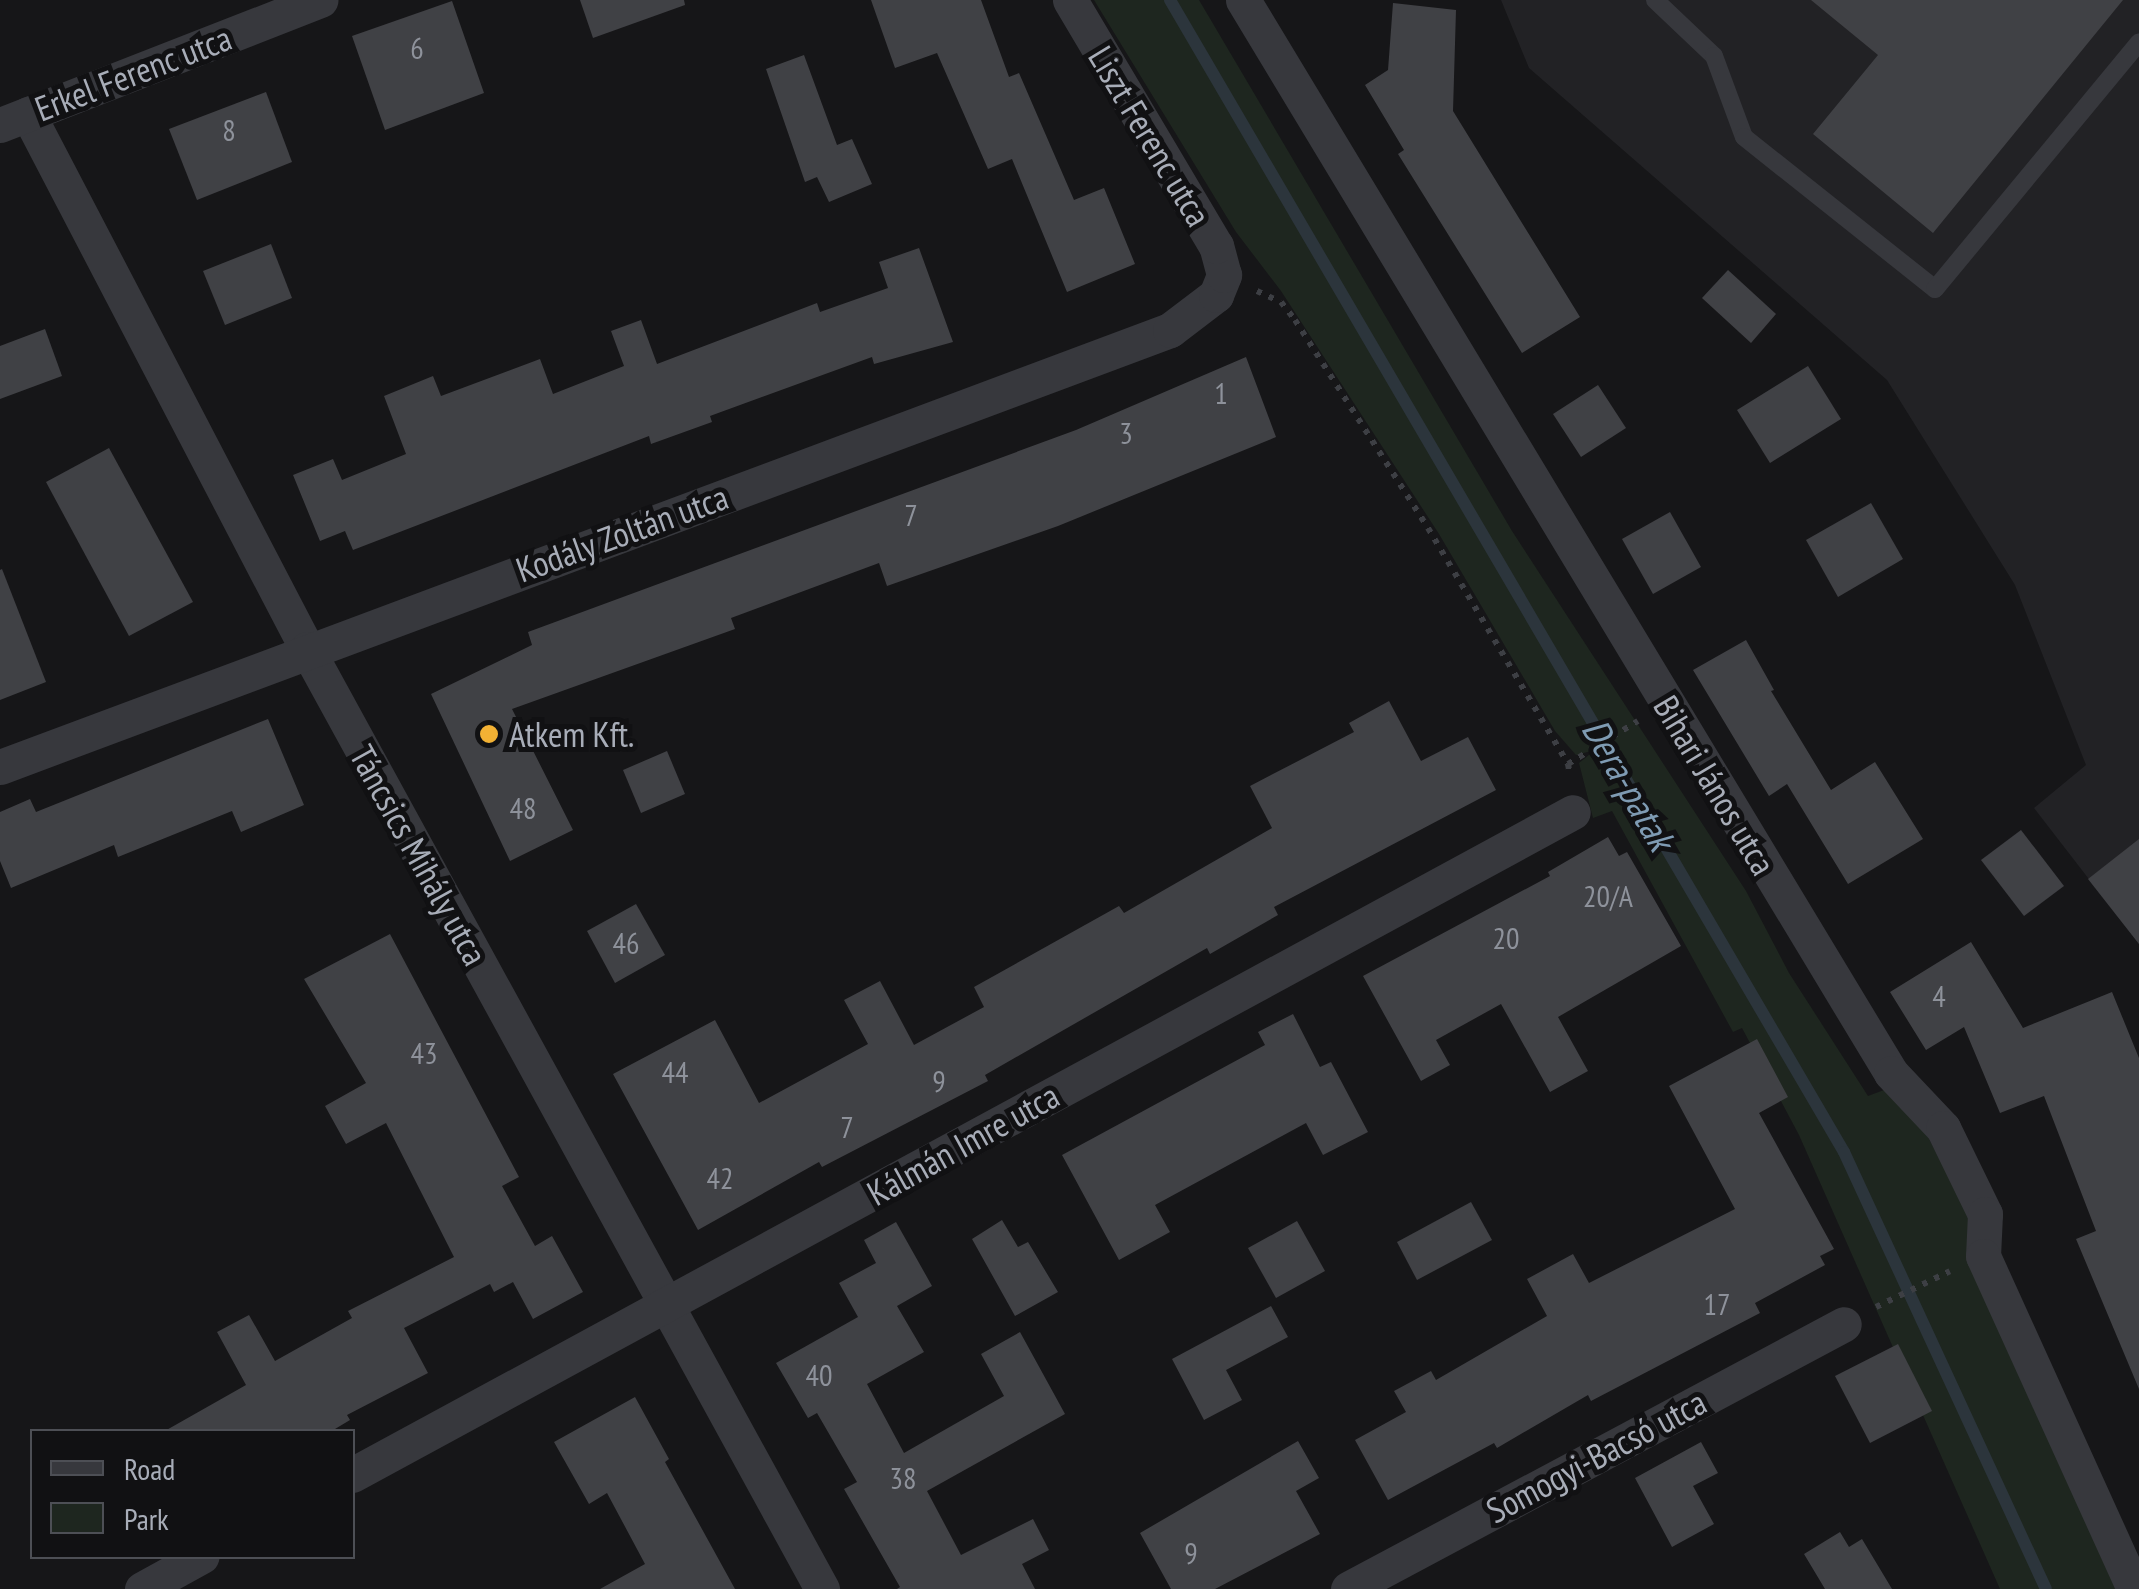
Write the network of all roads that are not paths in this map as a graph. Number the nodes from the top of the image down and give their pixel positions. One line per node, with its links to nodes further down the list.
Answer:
1 (321, 0): 6 (street, Erkel Ferenc utca)
2 (1070, 0): 7 (street, Liszt Ferenc utca)
3 (1243, 0): 18 (street, Bihari János utca)
4 (1655, 0): 5 (lane)
5 (2139, 42)
6 (14, 119): 8 (street, Táncsics Mihály utca)
7 (1224, 275): 8 (street, Kodály Zoltán utca)
8 (307, 649): 9 (street, Kodály Zoltán utca); 11 (street, Táncsics Mihály utca)
9 (0, 767)
10 (1573, 812): 11 (street, Kálmán Imre utca)
11 (665, 1306): 13 (street, Kálmán Imre utca); 16 (street, Táncsics Mihály utca)
12 (1844, 1324): 17 (street, Somogyi-Bacsó utca)
13 (355, 1473)
14 (197, 1559): 15 (street)
15 (142, 1589)
16 (822, 1589)
17 (1348, 1589)
18 (2134, 1589)

